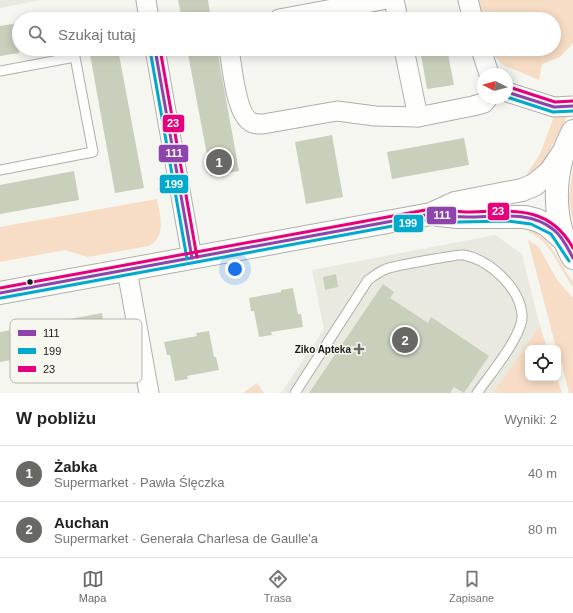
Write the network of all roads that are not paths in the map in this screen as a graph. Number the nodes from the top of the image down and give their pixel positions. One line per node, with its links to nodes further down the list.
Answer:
1 (146, 0): 5 (street)
2 (382, 0): 6 (street)
3 (394, 0): 7 (street)
4 (468, 0): 8 (street)
5 (148, 12)
6 (317, 12)
7 (397, 12)
8 (471, 12)
9 (156, 56): 24 (street)
10 (230, 56): 18 (street)
11 (405, 56): 18 (street)
12 (483, 56): 13 (street)
13 (487, 68)
14 (0, 71): 21 (lane)
15 (513, 94): 17 (street)
16 (480, 104): 18 (street)
17 (573, 106)
18 (418, 117)
19 (573, 131): 20 (main road)
20 (562, 154): 22 (main road); 23 (main road)
21 (0, 170)
22 (431, 214): 23 (main road); 24 (main road)
23 (569, 250)
24 (192, 258): 25 (main road)
25 (127, 270): 26 (main road); 27 (street)
26 (0, 293)
27 (136, 319)
28 (142, 354): 29 (street)
29 (149, 393)
30 (295, 393): 31 (lane)
31 (477, 393)

